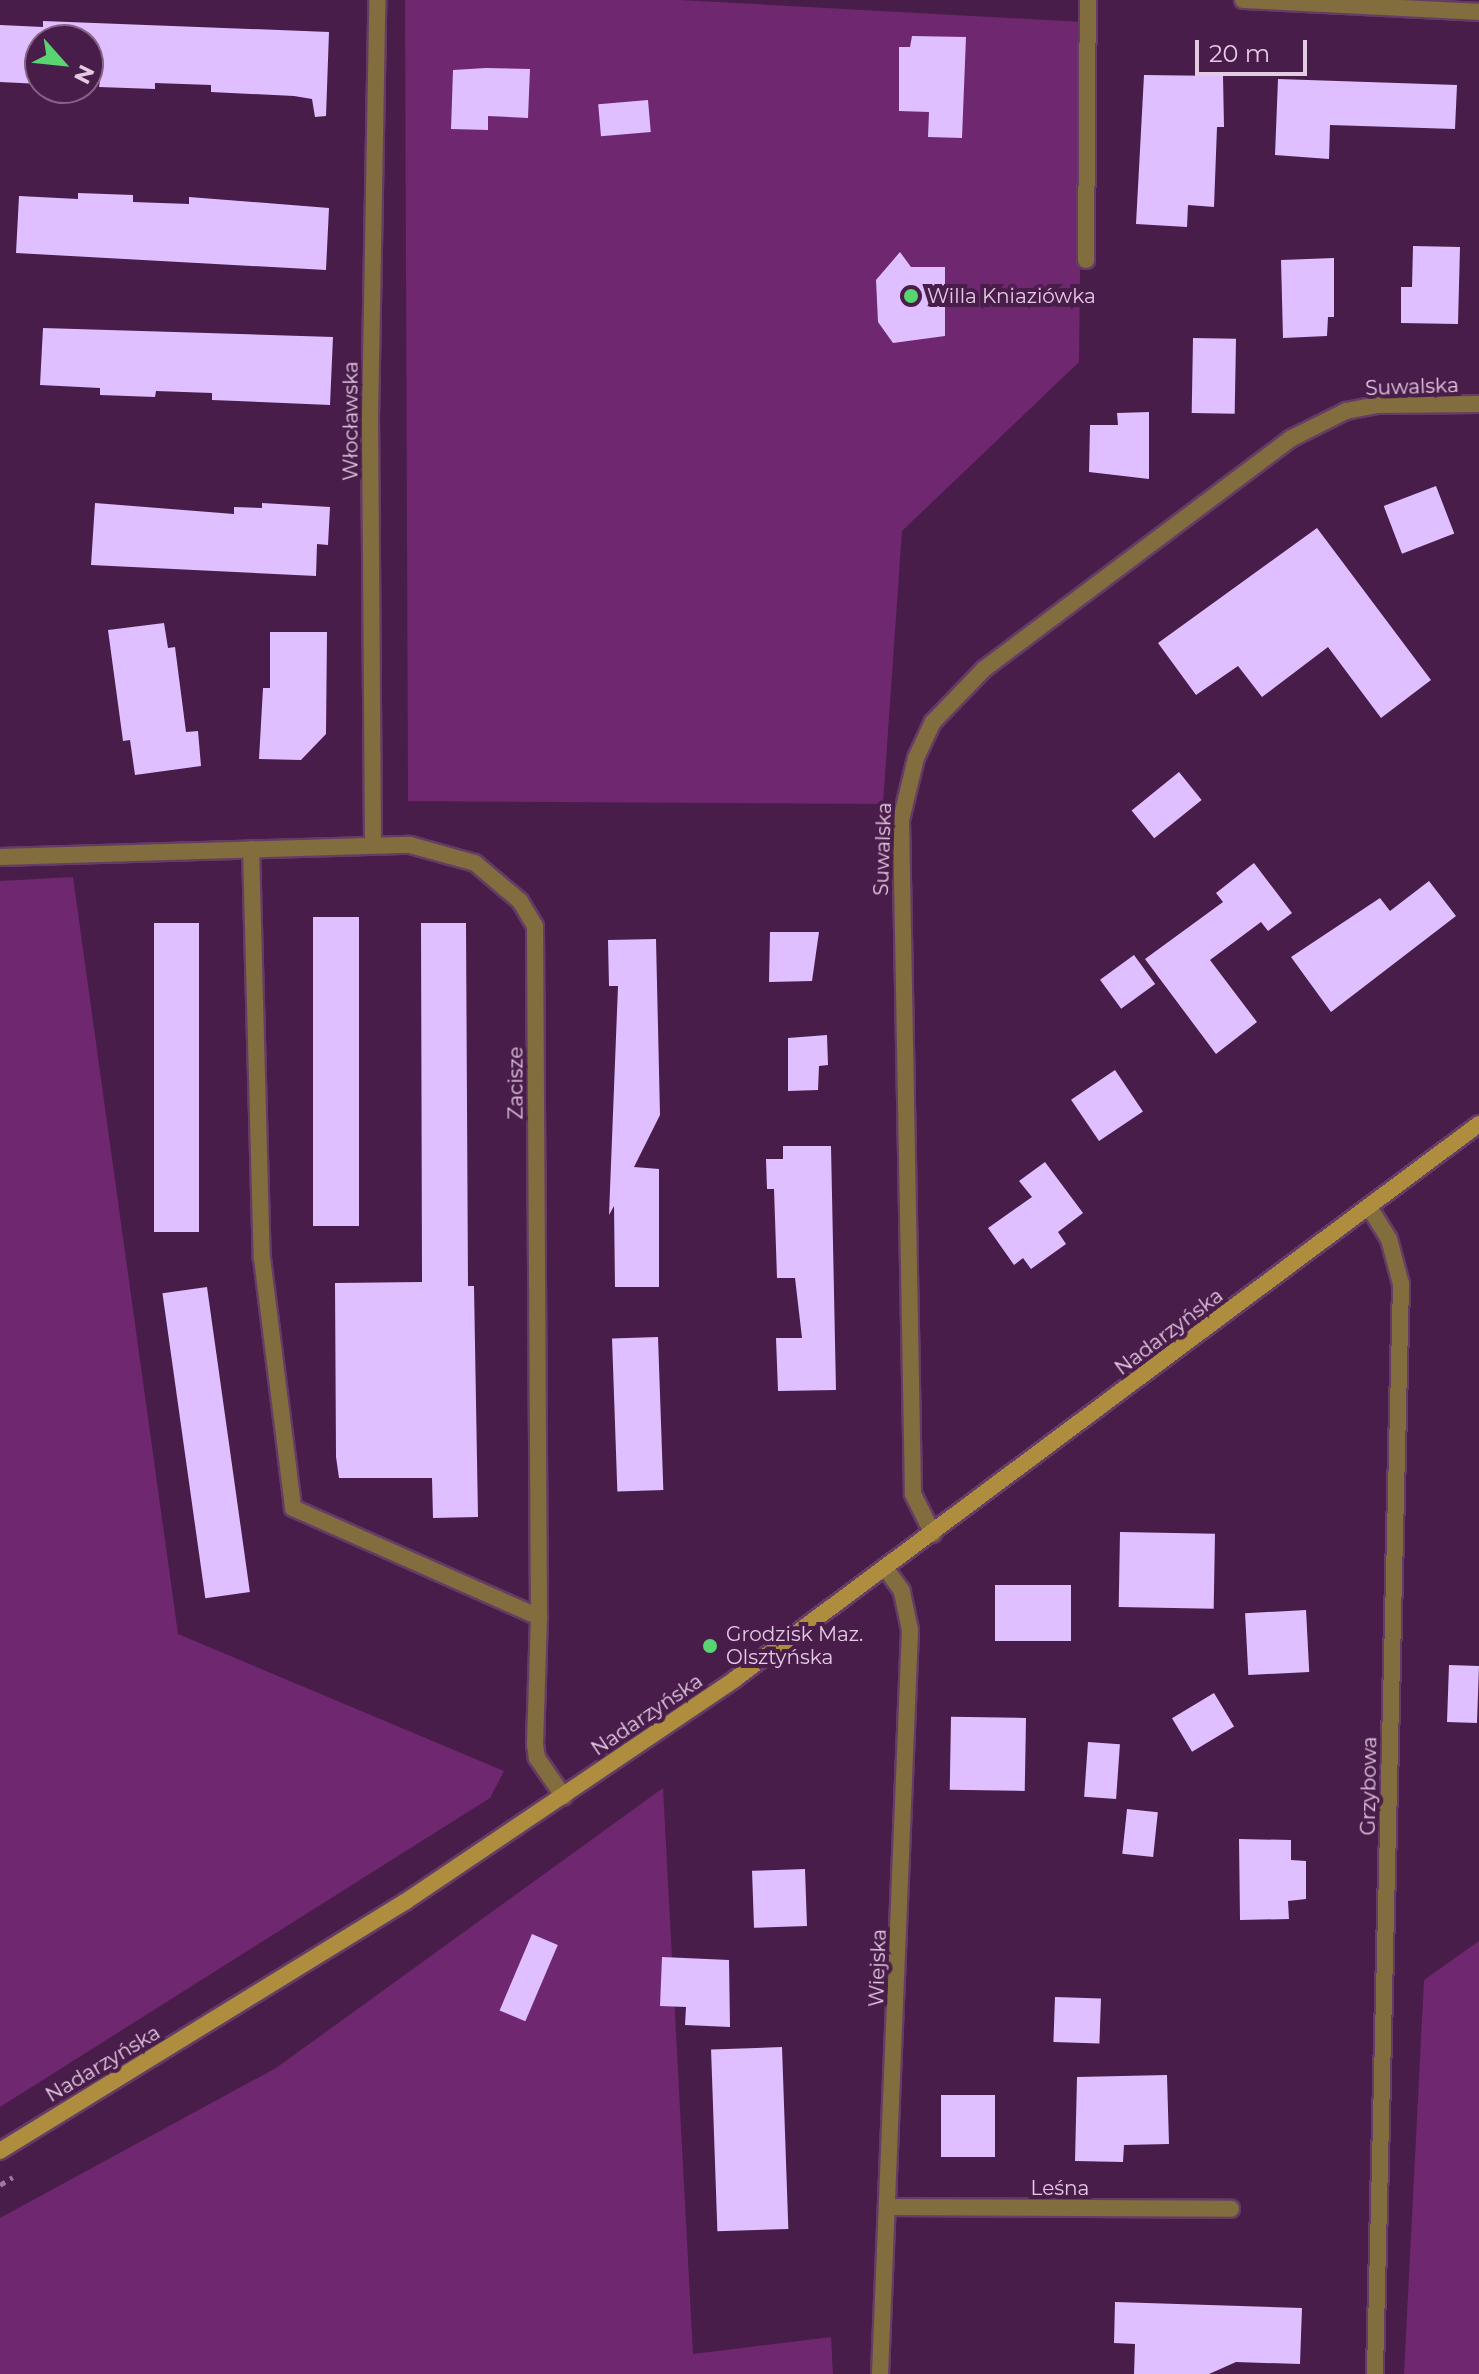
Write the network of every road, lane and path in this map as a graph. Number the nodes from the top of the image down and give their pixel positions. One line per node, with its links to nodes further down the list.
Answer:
1 (377, 0): 7 (street, Włocławska)
2 (1088, 0): 5 (street)
3 (1243, 0): 4 (street)
4 (1479, 12)
5 (1086, 260)
6 (1479, 404): 12 (street, Suwalska)
7 (373, 842): 8 (street, Zacisze); 14 (street, Zacisze)
8 (251, 849): 9 (street, Zacisze); 14 (street)
9 (0, 857)
10 (1479, 1124): 11 (street, Nadarzyńska)
11 (1369, 1207): 12 (street, Nadarzyńska); 20 (street, Grzybowa)
12 (933, 1534): 13 (street, Nadarzyńska)
13 (887, 1570): 15 (street, Nadarzyńska); 17 (street, Wiejska)
14 (539, 1617): 15 (street, Zacisze)
15 (564, 1797): 16 (street, Nadarzyńska)
16 (0, 2151)
17 (889, 2207): 18 (street, Leśna); 19 (street, Wiejska)
18 (1231, 2209)
19 (880, 2374)
20 (1375, 2374)

